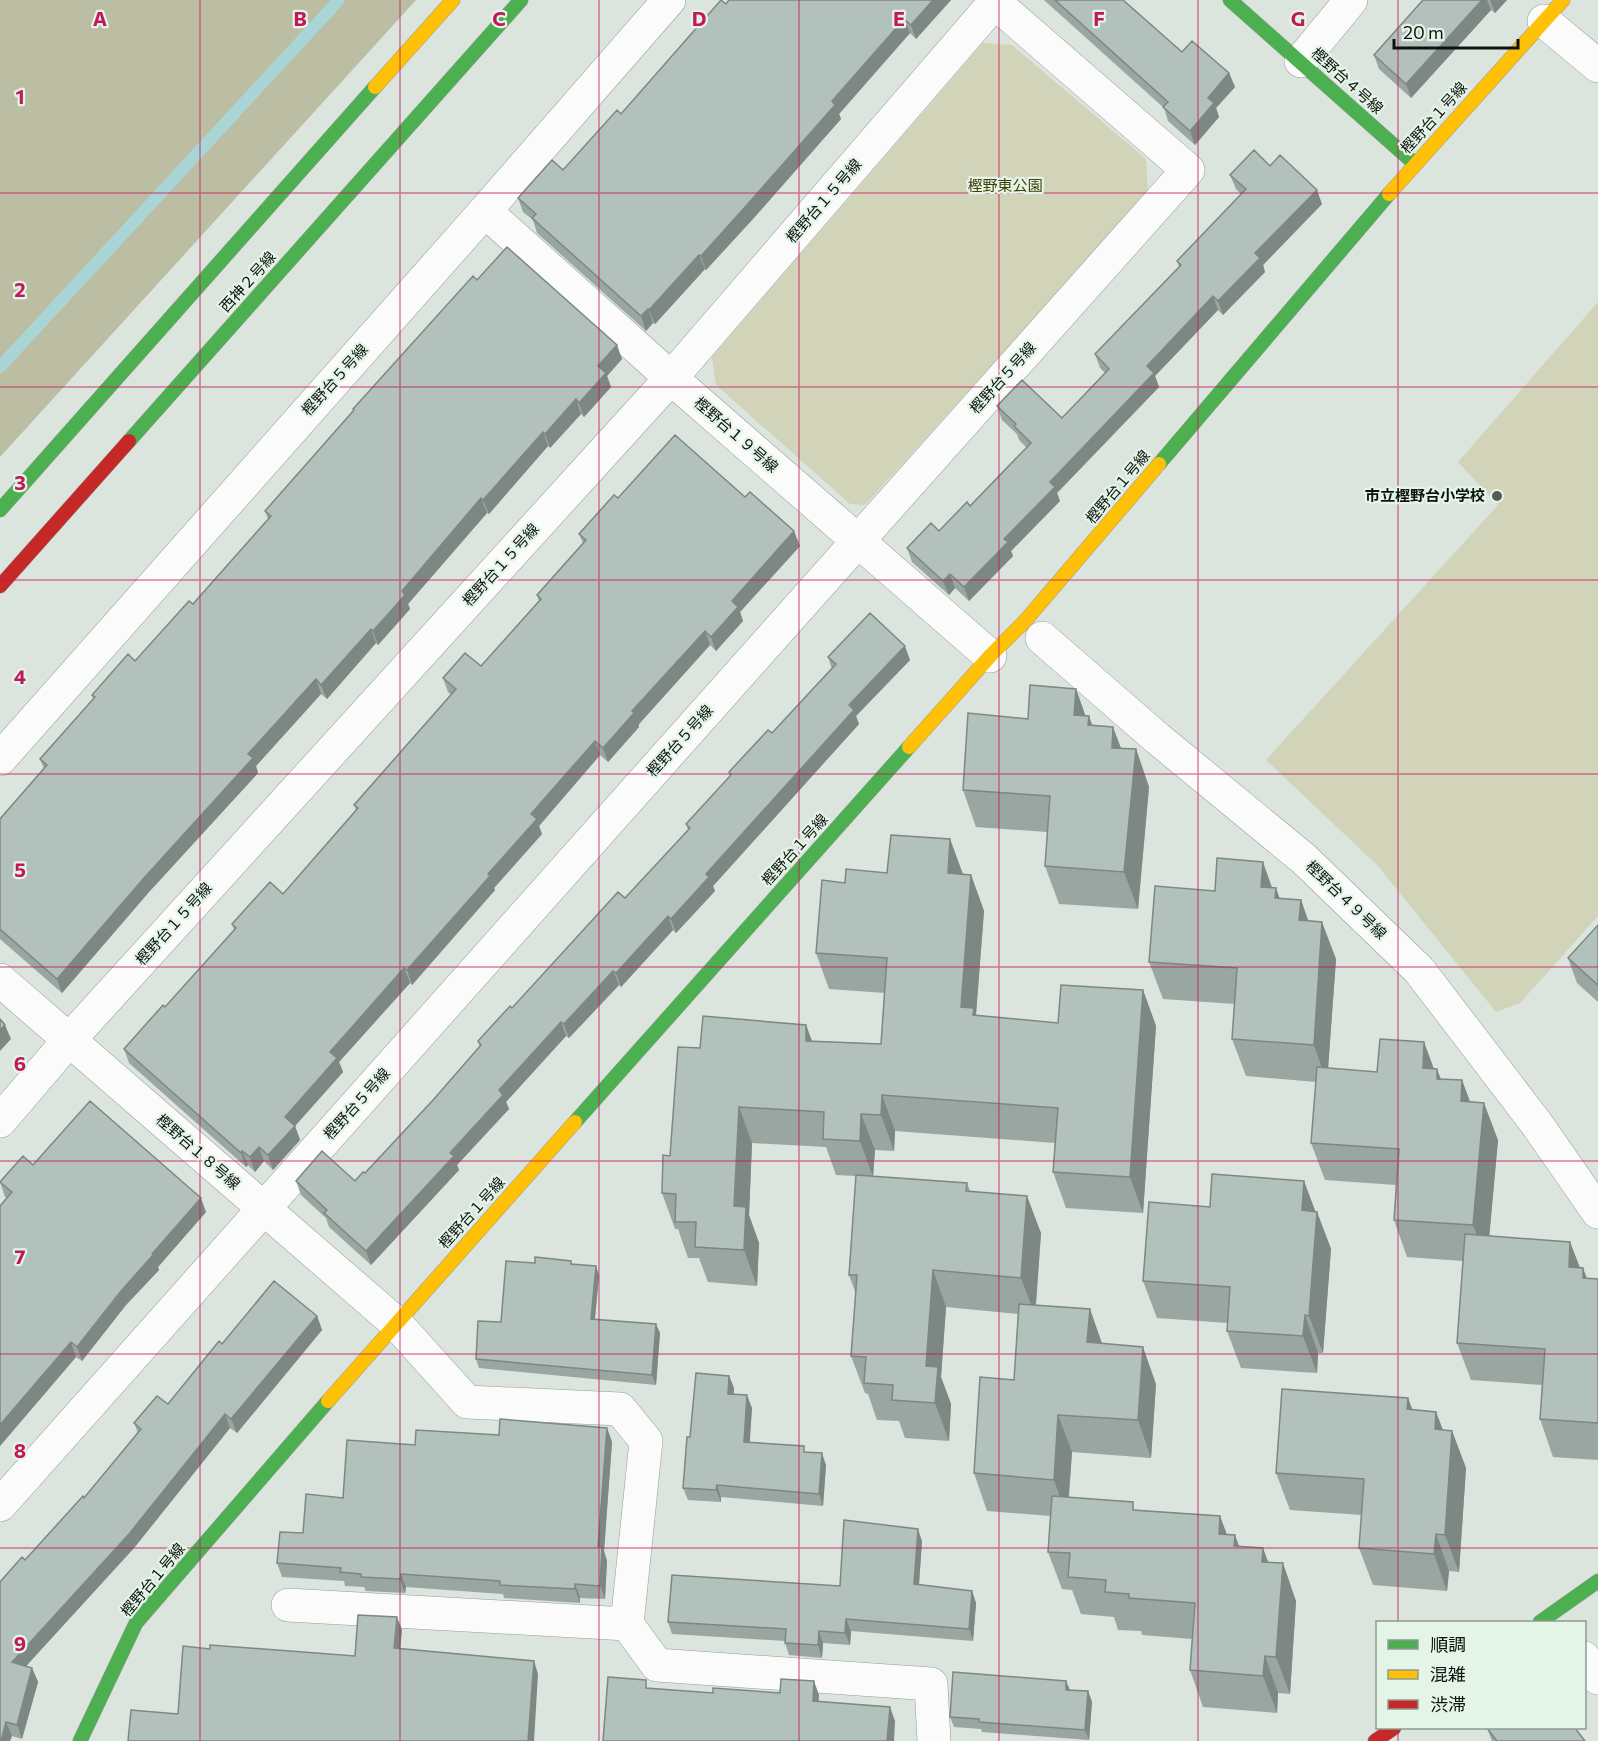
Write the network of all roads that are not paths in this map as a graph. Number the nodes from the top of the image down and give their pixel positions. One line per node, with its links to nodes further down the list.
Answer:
1 (453, 0): 13 (street)
2 (521, 0): 15 (street, 西神２号線)
3 (669, 0): 11 (street, 樫野台５号線)
4 (1230, 0): 8 (street, 樫野台４号線)
5 (1351, 0): 8 (street)
6 (994, 1): 12 (street, 樫野台１５号線); 14 (street, 樫野台５号線)
7 (1553, 11): 9 (street); 10 (street, 樫野台１号線)
8 (1301, 61): 10 (street, 樫野台４号線)
9 (1598, 66)
10 (1415, 164): 17 (street, 樫野台１号線)
11 (485, 211): 12 (street, 樫野台１９号線); 18 (street, 樫野台５号線)
12 (671, 378): 14 (street, 樫野台１９号線); 20 (street, 樫野台１５号線)
13 (0, 510)
14 (858, 542): 17 (street, 樫野台１９号線); 22 (street, 樫野台５号線)
15 (0, 586)
16 (1042, 638): 23 (street, 樫野台４９号線)
17 (990, 656): 24 (street, 樫野台１号線)
18 (0, 759)
19 (0, 980): 20 (street, 樫野台１８号線)
20 (69, 1040): 21 (street, 樫野台１５号線); 22 (street, 樫野台１８号線)
21 (0, 1121)
22 (264, 1209): 24 (street, 樫野台１８号線); 25 (street, 樫野台５号線)
23 (1598, 1212)
24 (396, 1323): 29 (street, 樫野台１８号線); 33 (street, 樫野台１号線)
25 (0, 1505)
26 (1598, 1581): 28 (street)
27 (288, 1605): 29 (street)
28 (1551, 1619)
29 (627, 1624): 34 (street)
30 (1586, 1661): 31 (street)
31 (1598, 1678)
32 (1393, 1729): 35 (street)
33 (80, 1741)
34 (934, 1741)
35 (1375, 1741)

